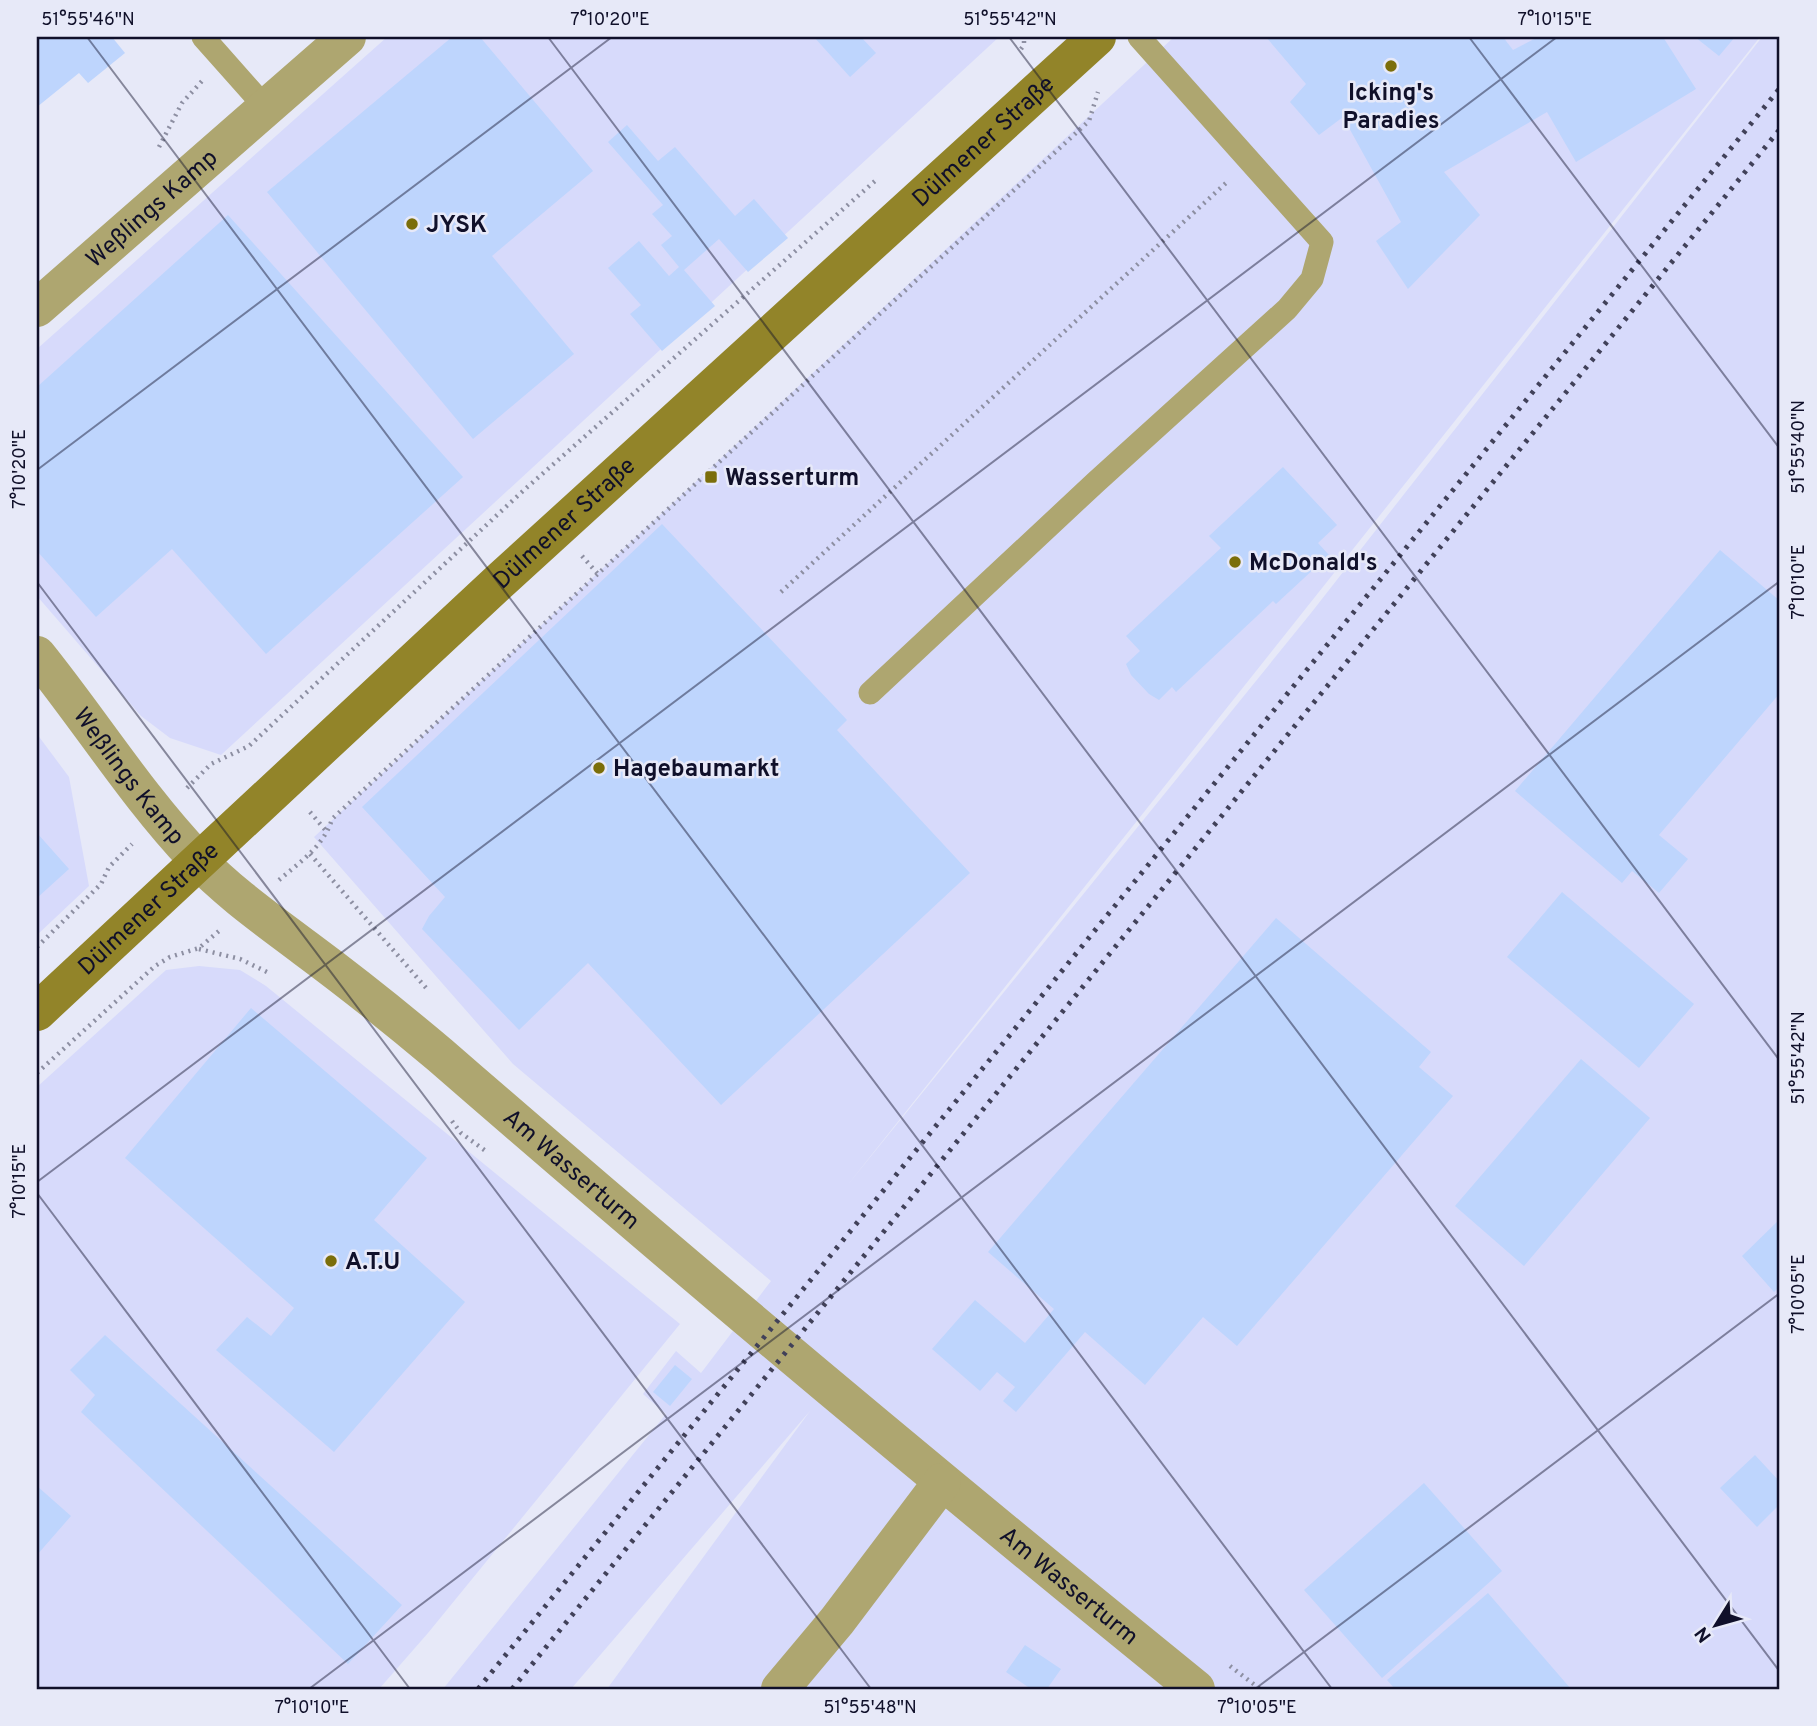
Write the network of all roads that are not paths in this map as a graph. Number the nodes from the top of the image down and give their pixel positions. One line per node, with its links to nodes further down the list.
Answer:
1 (204, 37): 5 (lane)
2 (346, 37): 5 (street, Weßlings Kamp)
3 (1097, 37): 9 (street, Dülmener Straße)
4 (1139, 37): 8 (lane)
5 (266, 108): 6 (street, Weßlings Kamp)
6 (37, 308)
7 (37, 655): 9 (street, Weßlings Kamp)
8 (870, 693)
9 (198, 861): 10 (street, Dülmener Straße); 11 (street, Am Wasserturm)
10 (37, 1012)
11 (942, 1482): 12 (street); 13 (street, Am Wasserturm)
12 (780, 1689)
13 (1196, 1689)

